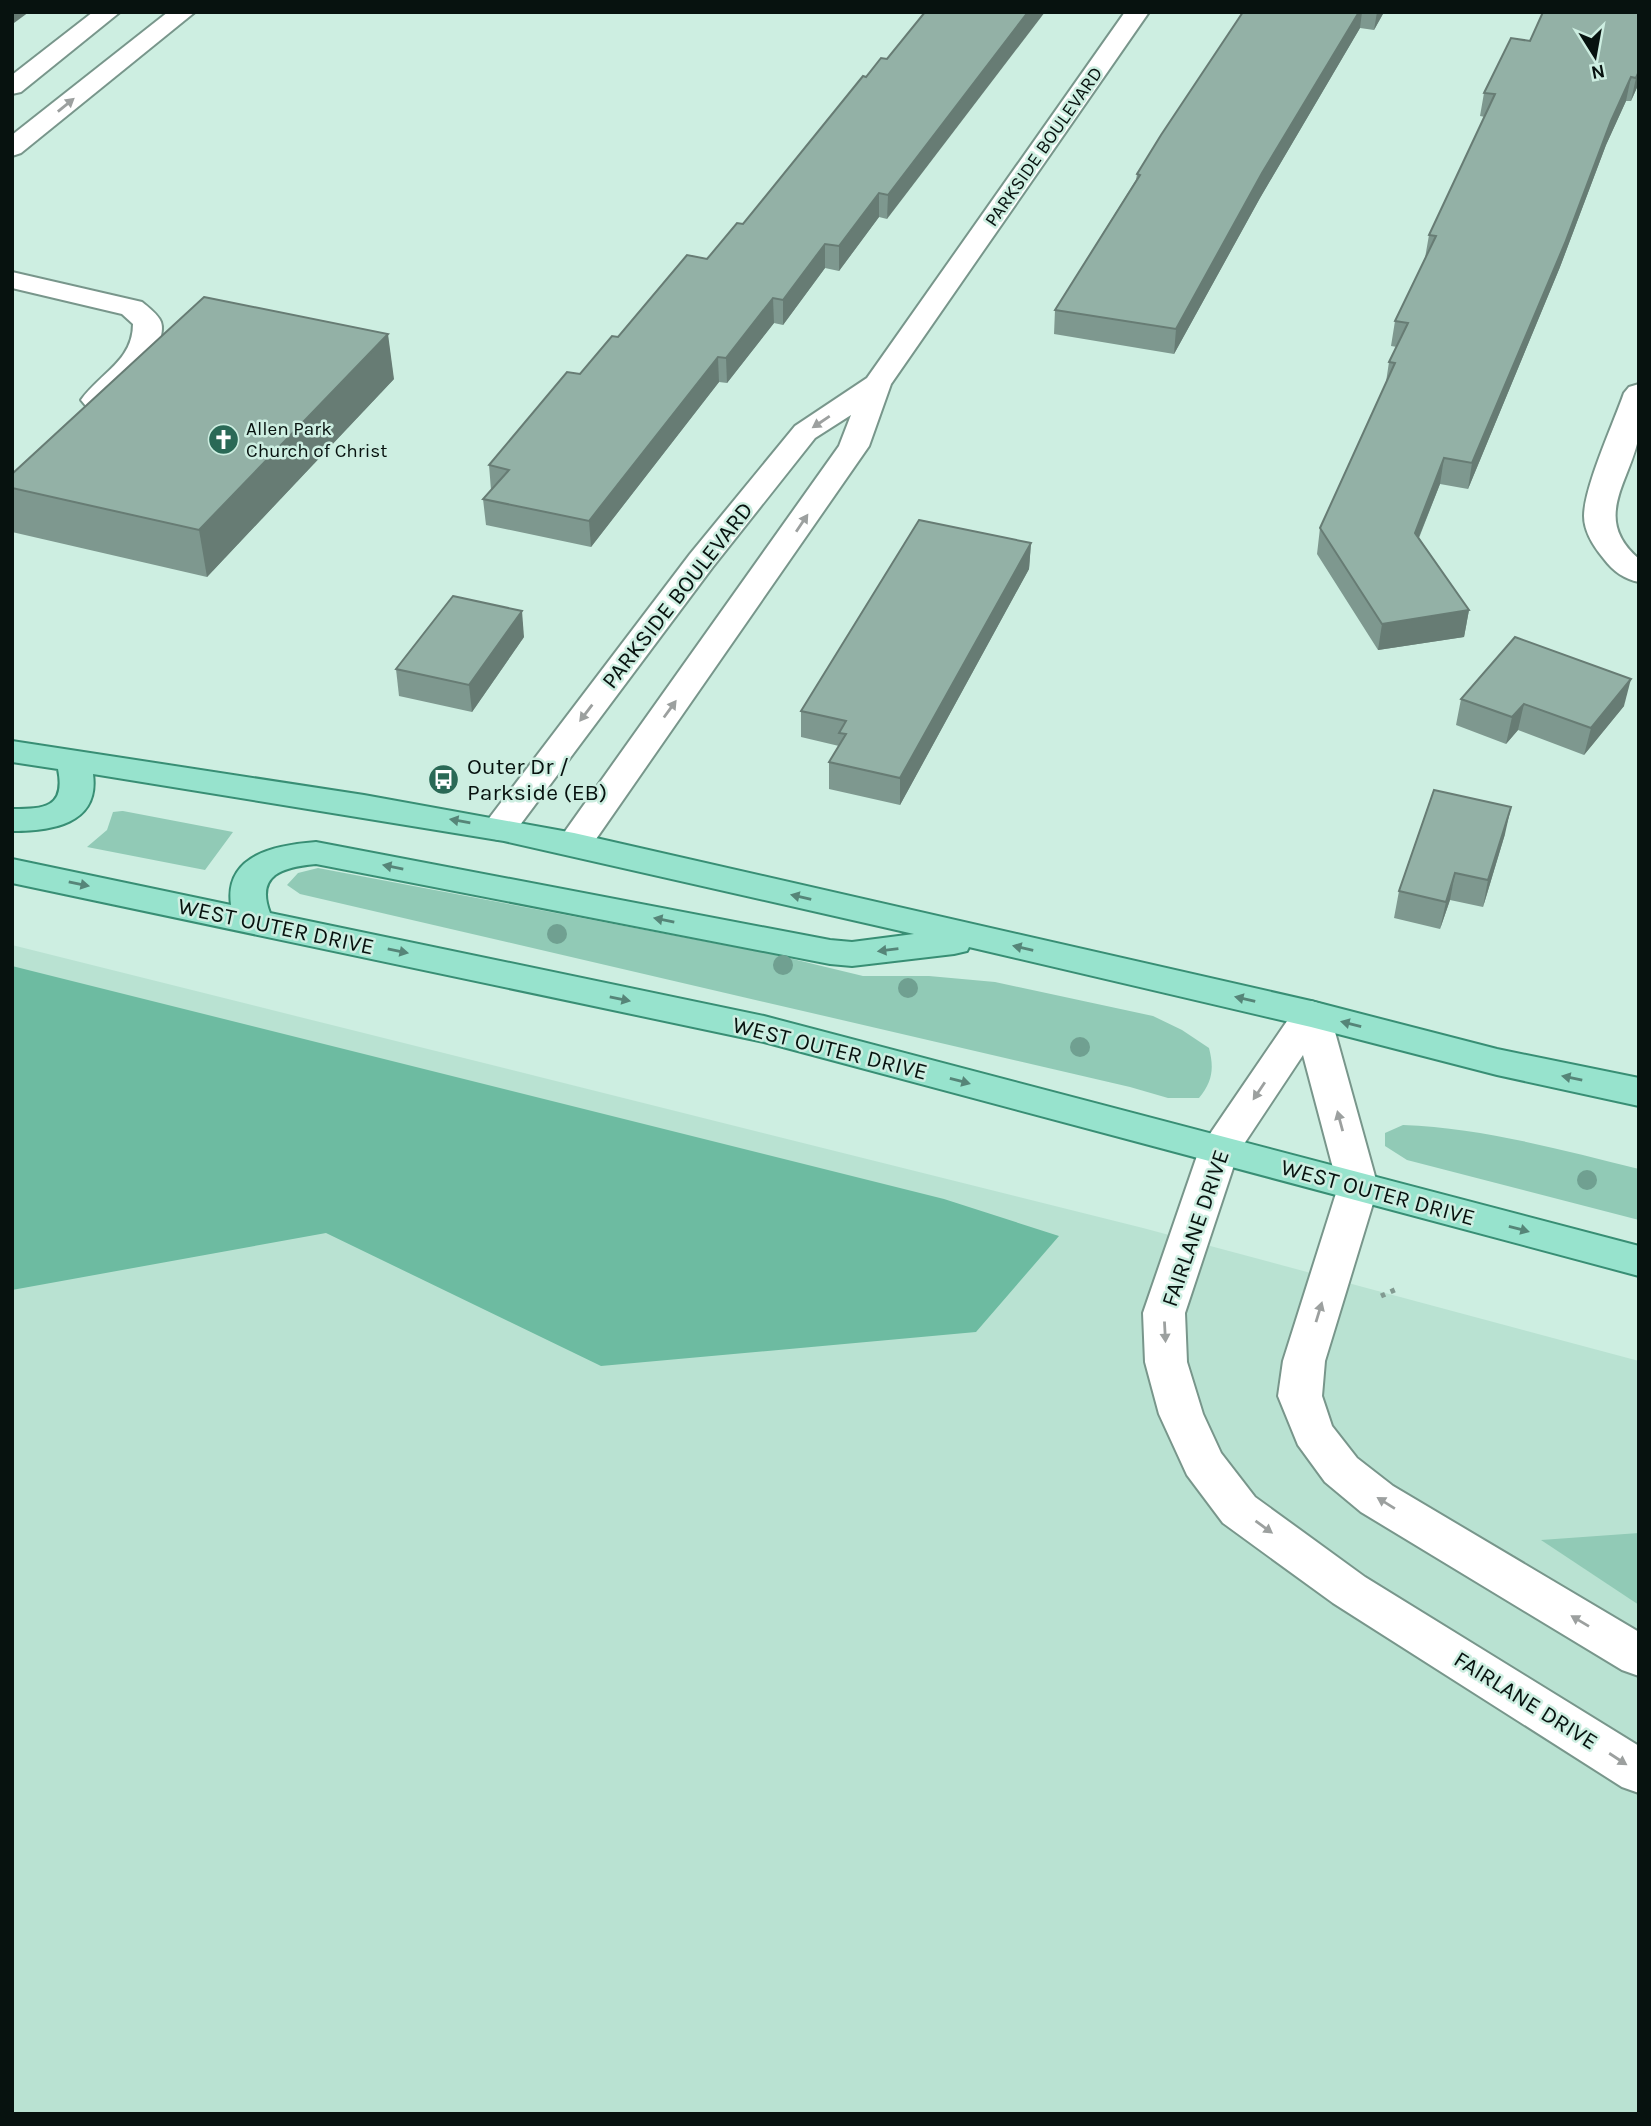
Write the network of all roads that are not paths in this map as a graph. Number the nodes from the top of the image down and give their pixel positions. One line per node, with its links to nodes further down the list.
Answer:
1 (108, 12): 4 (street)
2 (183, 12): 5 (street, one-way to 2)
3 (1137, 12): 7 (street, PARKSIDE BOULEVARD)
4 (17, 78)
5 (12, 148)
6 (12, 280): 9 (street)
7 (877, 384): 14 (street, PARKSIDE BOULEVARD, one-way to 14); 15 (street, PARKSIDE BOULEVARD, one-way to 7)
8 (1639, 393): 10 (street)
9 (81, 416)
10 (1636, 572)
11 (12, 751): 12 (main road)
12 (73, 760): 13 (main road); 14 (main road, one-way to 12)
13 (12, 820)
14 (499, 829): 15 (main road)
15 (573, 844): 18 (main road, one-way to 15)
16 (12, 871): 17 (main road, WEST OUTER DRIVE, one-way to 17)
17 (256, 921): 18 (main road, one-way to 17); 21 (main road, WEST OUTER DRIVE, one-way to 21)
18 (981, 938): 19 (main road, one-way to 18)
19 (1311, 1014): 20 (main road, one-way to 19); 21 (street, FAIRLANE DRIVE, one-way to 21); 22 (street, one-way to 19)
20 (1639, 1093)
21 (1219, 1150): 22 (main road, WEST OUTER DRIVE); 25 (street, FAIRLANE DRIVE, one-way to 25)
22 (1358, 1187): 23 (main road, WEST OUTER DRIVE, one-way to 23); 24 (street, one-way to 22)
23 (1639, 1261)
24 (1639, 1656)
25 (1639, 1772)

